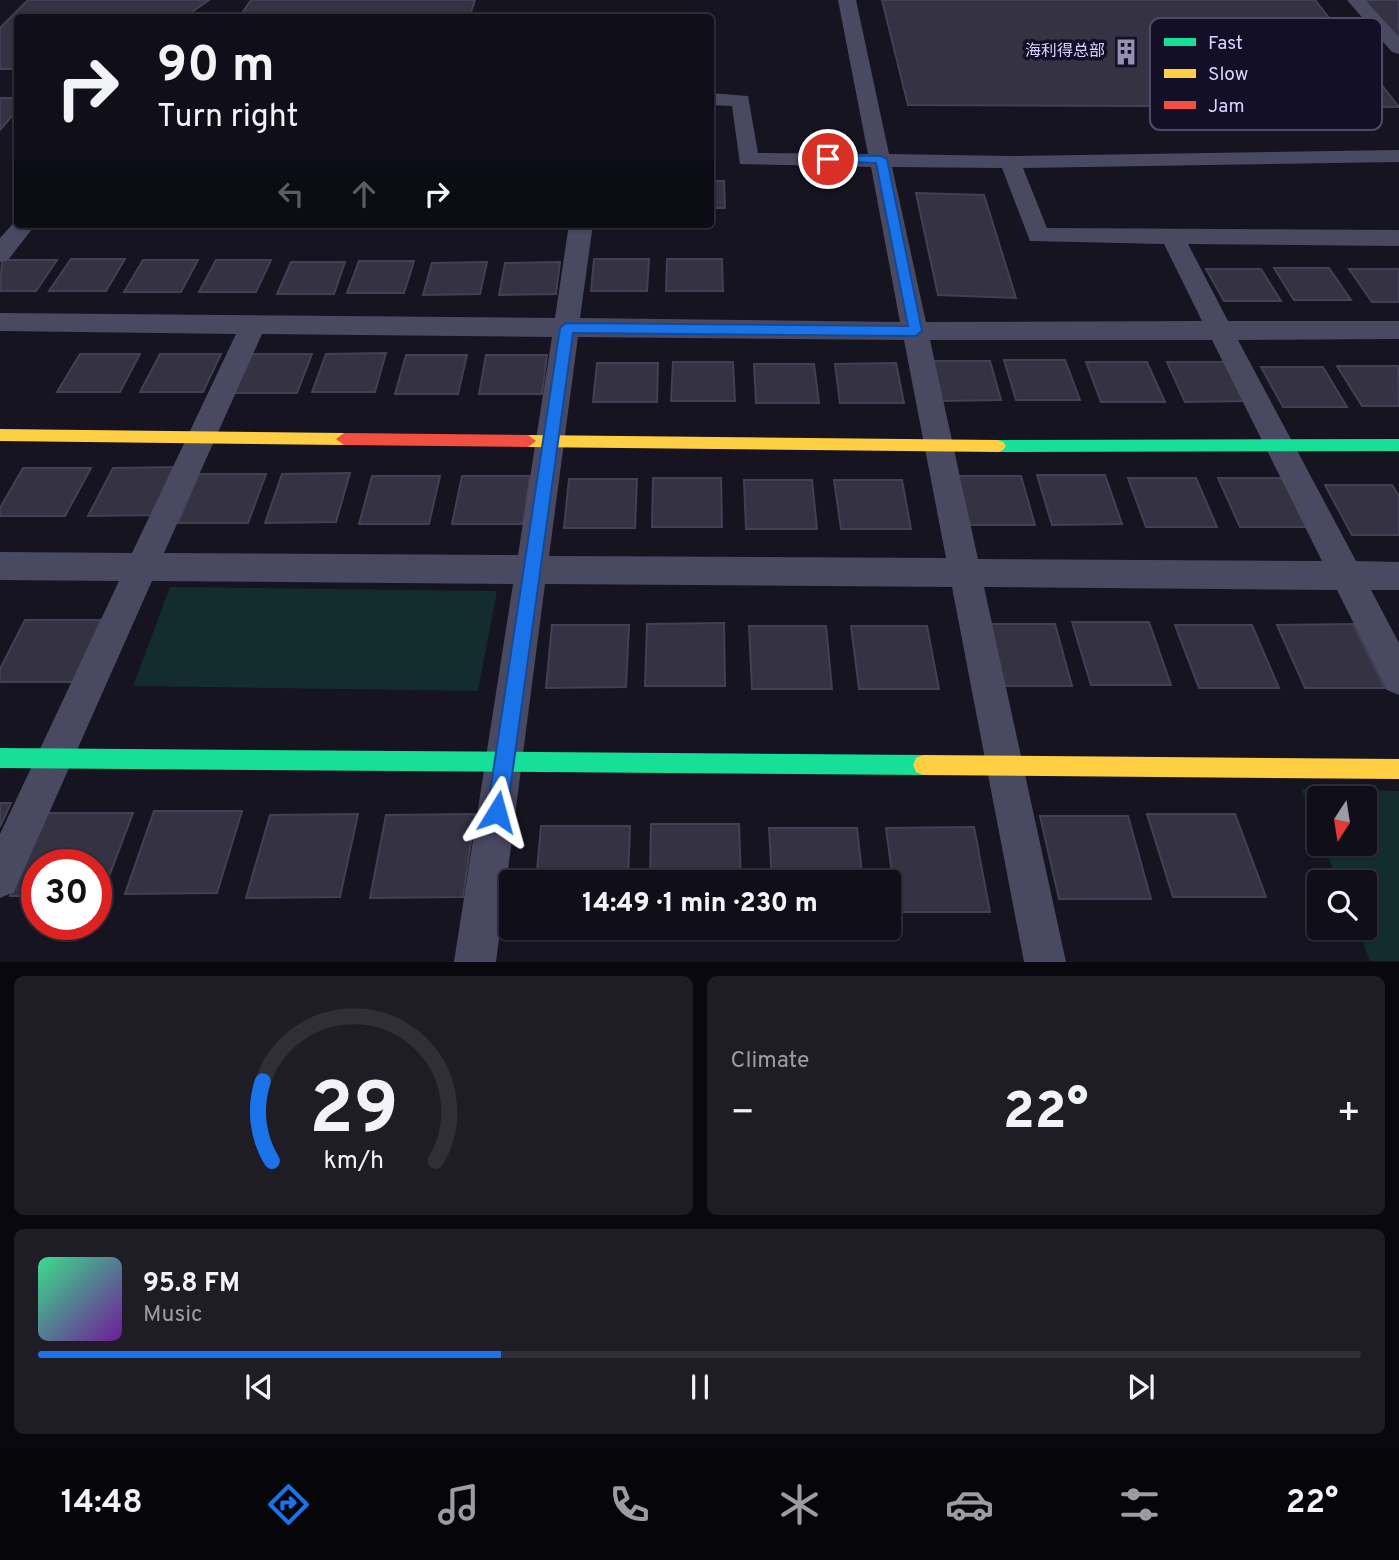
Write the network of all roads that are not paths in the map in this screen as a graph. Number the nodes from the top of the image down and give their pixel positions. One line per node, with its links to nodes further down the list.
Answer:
1 (847, 0): 8 (street)
2 (1356, 0): 3 (street)
3 (1372, 18)
4 (1382, 29): 5 (street)
5 (1399, 48)
6 (714, 99): 8 (street)
7 (1399, 156): 9 (street)
8 (881, 159): 9 (street); 20 (street)
9 (1010, 162): 12 (street)
10 (21, 228): 14 (street)
11 (581, 228): 17 (street)
12 (1172, 237): 13 (street); 18 (street)
13 (1399, 238)
14 (0, 254)
15 (0, 322): 16 (street)
16 (253, 324): 17 (street); 22 (street)
17 (566, 328): 20 (street); 23 (street)
18 (1220, 330): 19 (street); 20 (street); 24 (street)
19 (1399, 330)
20 (915, 331): 26 (street)
21 (0, 435): 22 (street)
22 (201, 438): 23 (street); 28 (street)
23 (550, 442): 26 (street); 29 (street)
24 (1279, 445): 25 (street); 26 (street); 31 (street)
25 (1399, 445)
26 (940, 446): 30 (street)
27 (0, 566): 28 (street)
28 (142, 566): 29 (street); 35 (street)
29 (532, 569): 30 (street); 36 (street)
30 (965, 573): 31 (street); 37 (street)
31 (1347, 576): 32 (street); 33 (street)
32 (1399, 576)
33 (1399, 678)
34 (0, 758): 35 (street)
35 (55, 759): 36 (street); 39 (street)
36 (504, 762): 37 (street); 40 (street)
37 (1004, 766): 38 (street); 41 (street)
38 (1399, 769)
39 (0, 878)
40 (475, 961)
41 (1045, 961)

